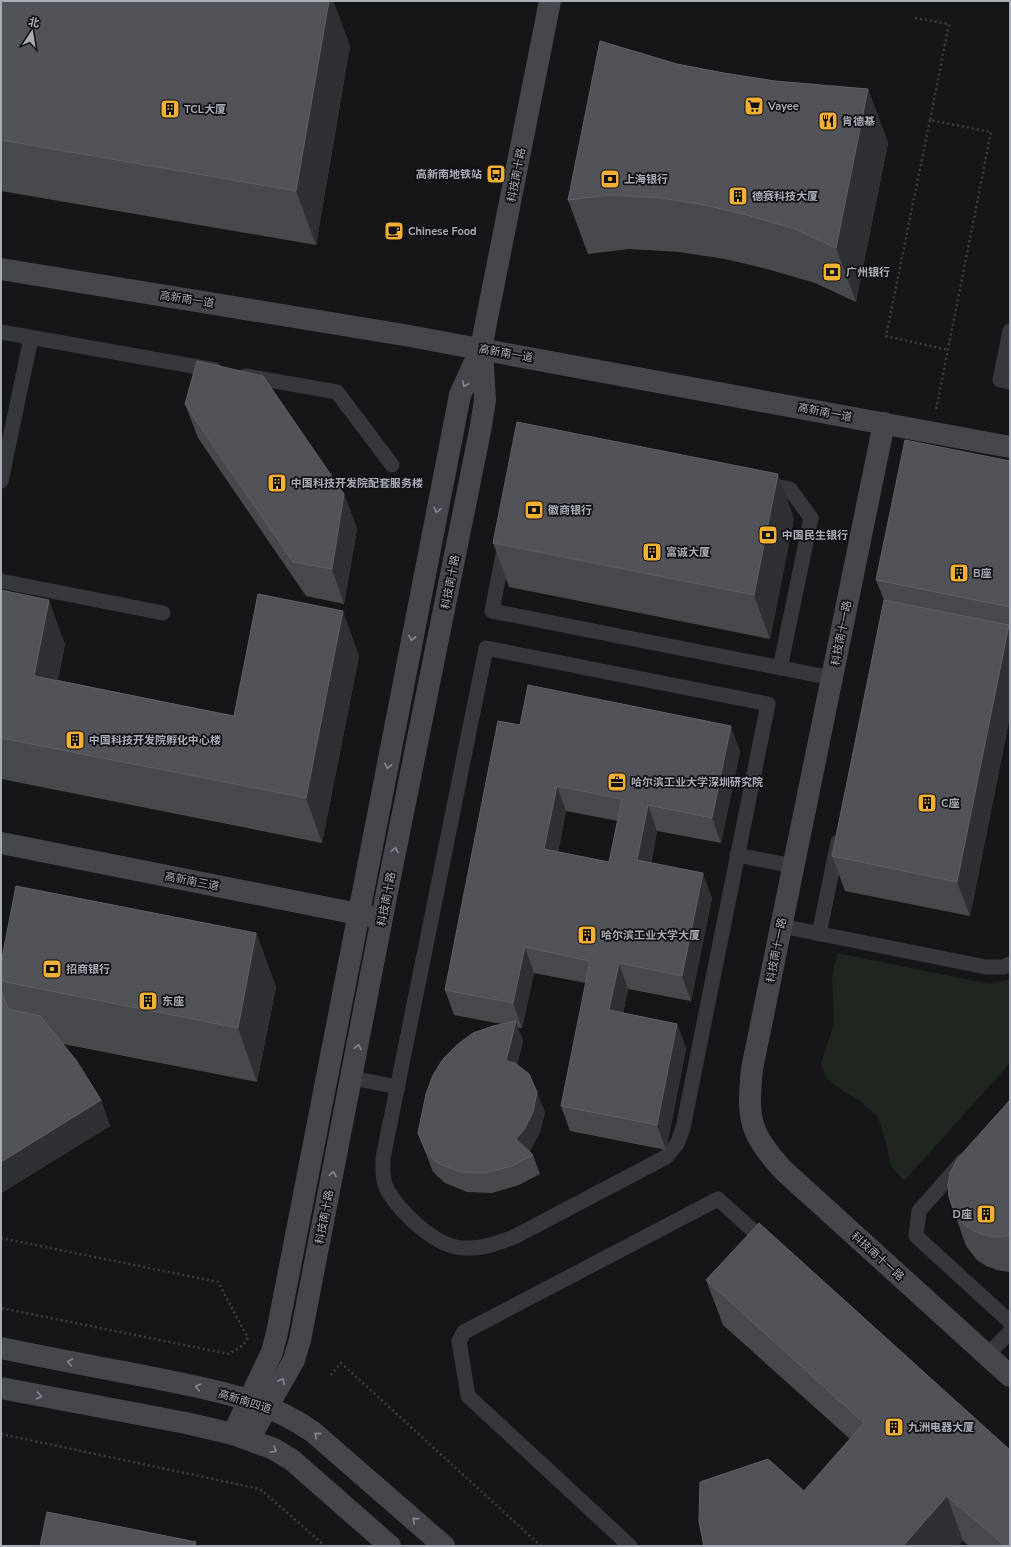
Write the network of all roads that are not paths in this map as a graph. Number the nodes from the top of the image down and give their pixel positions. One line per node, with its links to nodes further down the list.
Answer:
1 (550, 1): 6 (street, 科技南十路)
2 (1, 269): 6 (street, 高新南一道)
3 (1010, 331): 7 (lane)
4 (1, 332): 5 (lane)
5 (31, 338): 10 (lane); 11 (lane)
6 (481, 348): 8 (street, 高新南一道); 22 (street, 科技南十路, one-way to 22); 23 (street, 科技南十路, one-way to 6)
7 (1010, 382)
8 (884, 423): 9 (street, 高新南一道); 17 (street, 科技南十一路)
9 (1010, 447)
10 (392, 465)
11 (1, 481)
12 (752, 482): 16 (lane)
13 (507, 533): 16 (lane)
14 (1, 581): 15 (lane)
15 (163, 613)
16 (780, 668): 17 (lane)
17 (832, 678): 21 (street, 科技南十一路)
18 (842, 824): 25 (lane)
19 (1, 843): 22 (street, 高新南三道)
20 (738, 855): 21 (lane); 28 (lane); 28 (lane)
21 (793, 866): 24 (street, 科技南十一路)
22 (358, 914): 23 (street, 高新南三道); 37 (street, 科技南十路)
23 (382, 919): 27 (street, 科技南十路, one-way to 23)
24 (781, 926): 25 (lane); 34 (street, 科技南十一路)
25 (819, 934): 26 (lane)
26 (1010, 964)
27 (352, 1078): 28 (lane); 37 (street, 科技南十路, one-way to 27)
28 (398, 1087)
29 (974, 1148): 31 (lane)
30 (778, 1252): 41 (lane)
31 (1010, 1322)
32 (1010, 1332): 34 (lane)
33 (1, 1348): 37 (street, 高新南四道, one-way to 33)
34 (987, 1355): 35 (street, 科技南十一路)
35 (1010, 1376)
36 (1, 1388): 38 (street, one-way to 38)
37 (259, 1403): 38 (street, 科技南十路); 40 (street, 高新南四道, one-way to 37)
38 (241, 1436): 39 (street, one-way to 39)
39 (390, 1546)
40 (444, 1546)
41 (630, 1546)

